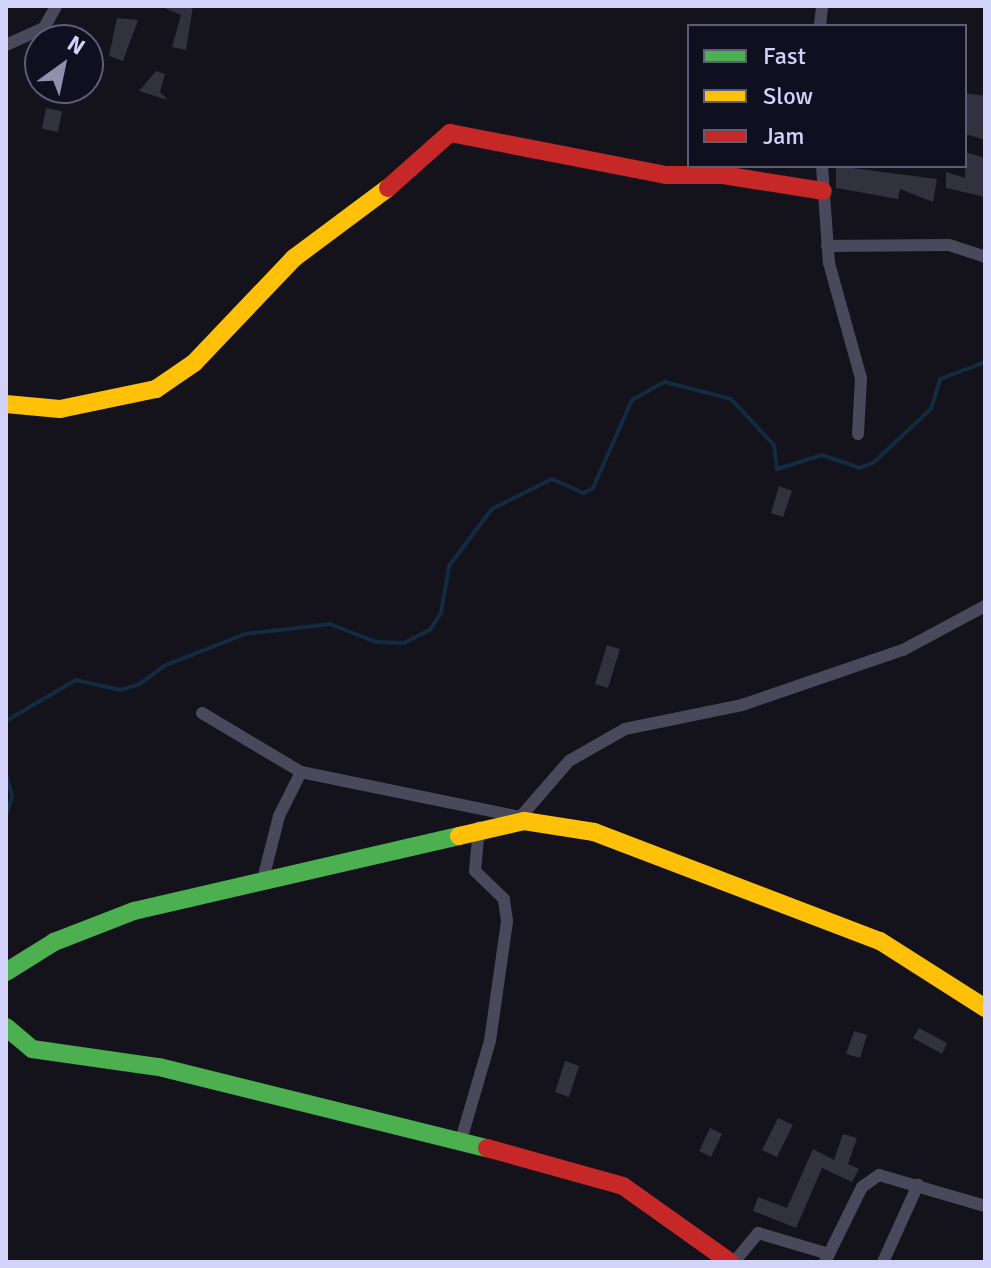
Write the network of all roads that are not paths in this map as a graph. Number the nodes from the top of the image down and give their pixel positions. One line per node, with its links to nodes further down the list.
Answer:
1 (56, 6): 2 (street)
2 (6, 45)
3 (822, 168): 4 (street)
4 (823, 191): 5 (street); 7 (street)
5 (827, 246): 6 (street); 8 (street)
6 (985, 257)
7 (6, 404)
8 (858, 434)
9 (985, 606): 12 (street)
10 (202, 713): 11 (street)
11 (301, 772): 12 (street); 14 (street)
12 (518, 820): 13 (street); 16 (street)
13 (479, 827): 14 (street); 18 (street)
14 (263, 879): 15 (street)
15 (6, 972)
16 (985, 1008)
17 (6, 1027): 18 (street)
18 (461, 1140): 22 (street)
19 (918, 1185): 20 (street); 21 (street); 23 (street)
20 (985, 1206)
21 (827, 1258): 22 (street)
22 (732, 1262)
23 (883, 1262)

